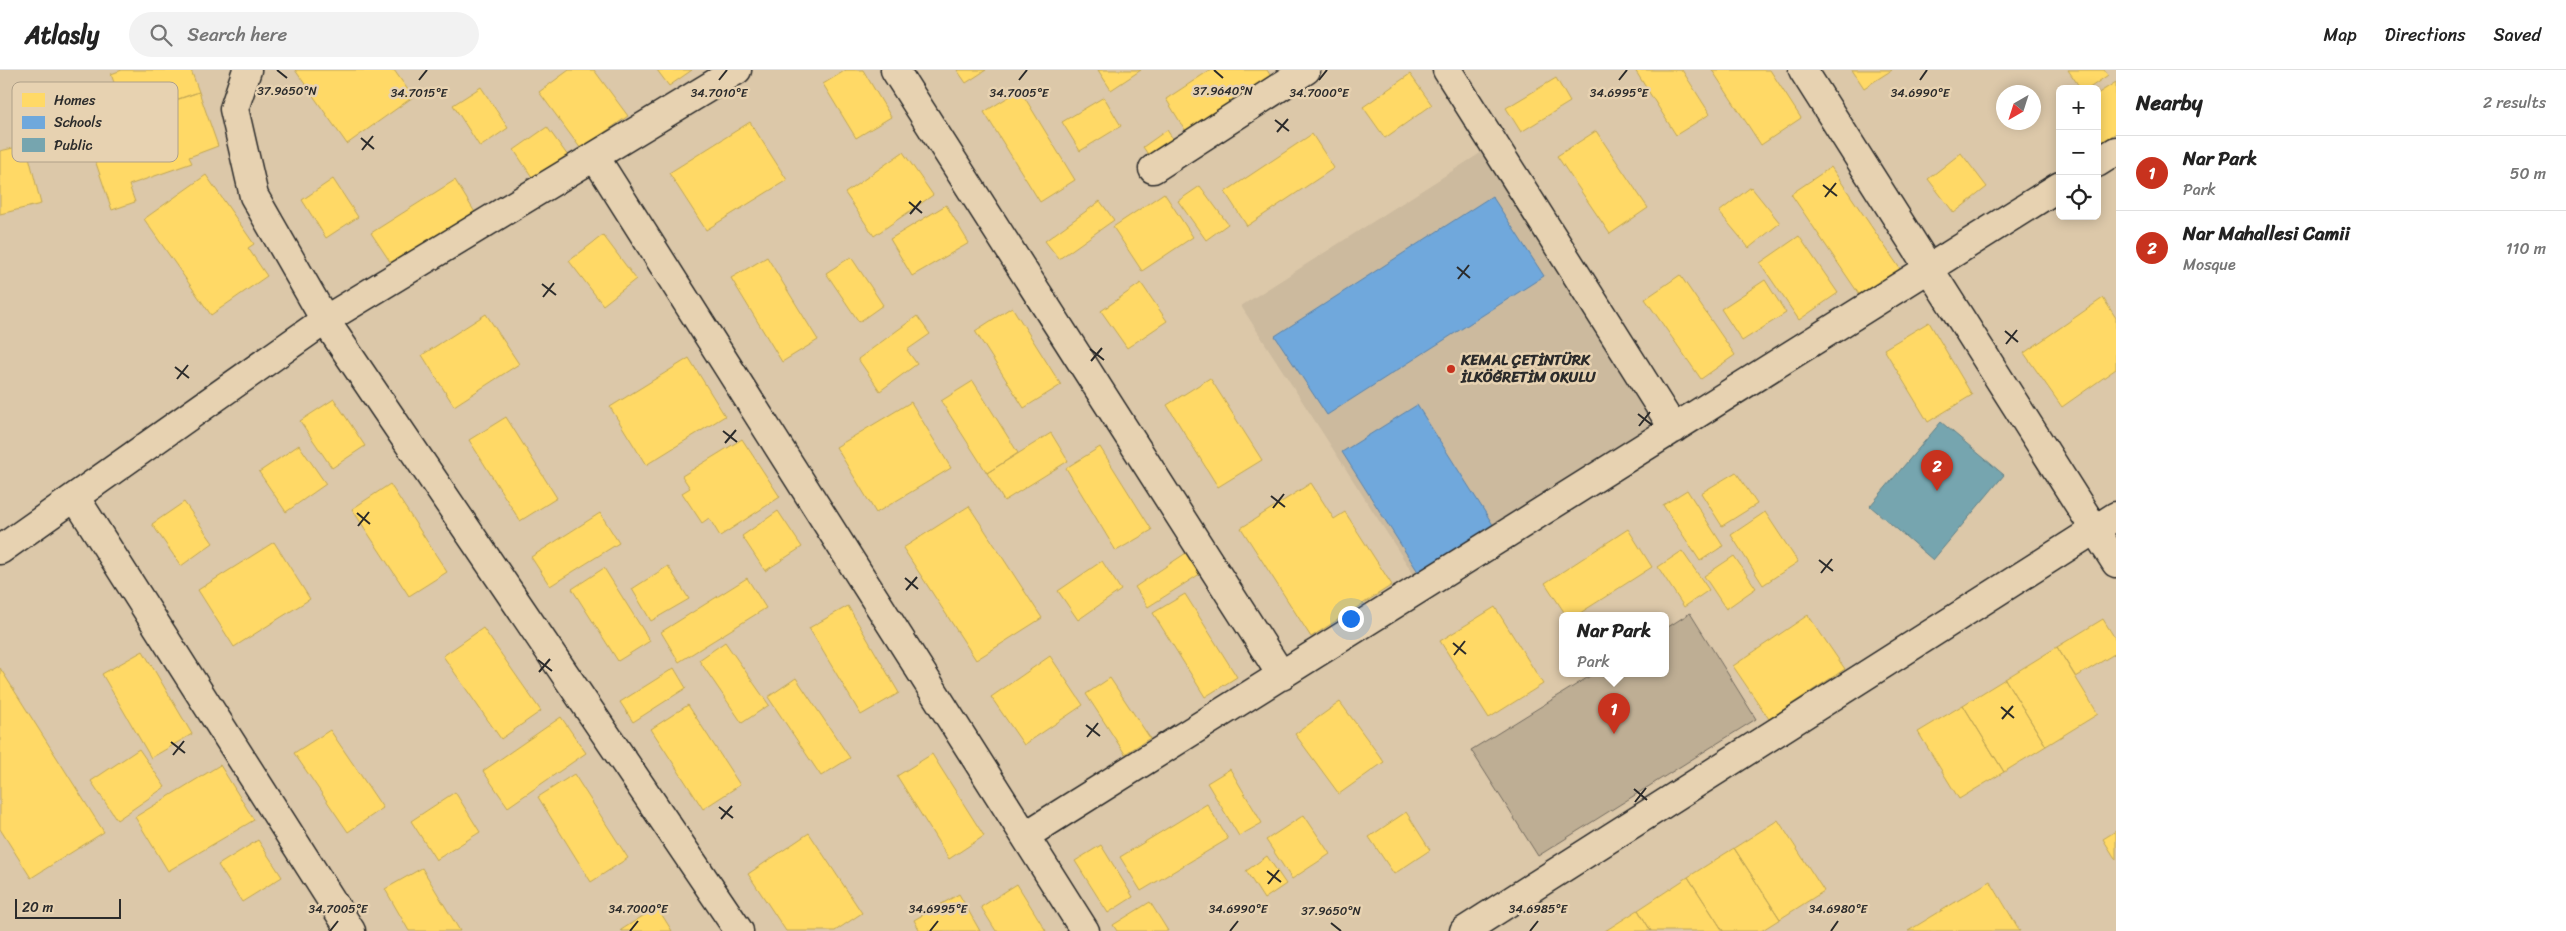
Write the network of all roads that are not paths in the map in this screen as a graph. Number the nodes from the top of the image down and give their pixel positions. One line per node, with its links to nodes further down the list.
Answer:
1 (248, 70): 13 (street)
2 (737, 70): 8 (street)
3 (895, 70): 19 (street)
4 (1306, 70): 10 (street)
5 (1447, 70): 14 (street)
6 (1803, 70): 12 (street)
7 (2116, 151): 9 (street)
8 (595, 157): 13 (street); 20 (street)
9 (2101, 160)
10 (1153, 170)
11 (2056, 189): 12 (street)
12 (1929, 268): 14 (street); 16 (street)
13 (326, 320): 15 (street); 22 (street)
14 (1674, 429): 19 (street)
15 (75, 497): 17 (street); 21 (street)
16 (2105, 523): 18 (street); 24 (street)
17 (0, 550)
18 (2116, 563)
19 (1282, 676): 20 (street)
20 (1025, 836): 23 (street)
21 (351, 931)
22 (739, 931)
23 (1085, 931)
24 (1464, 931)

